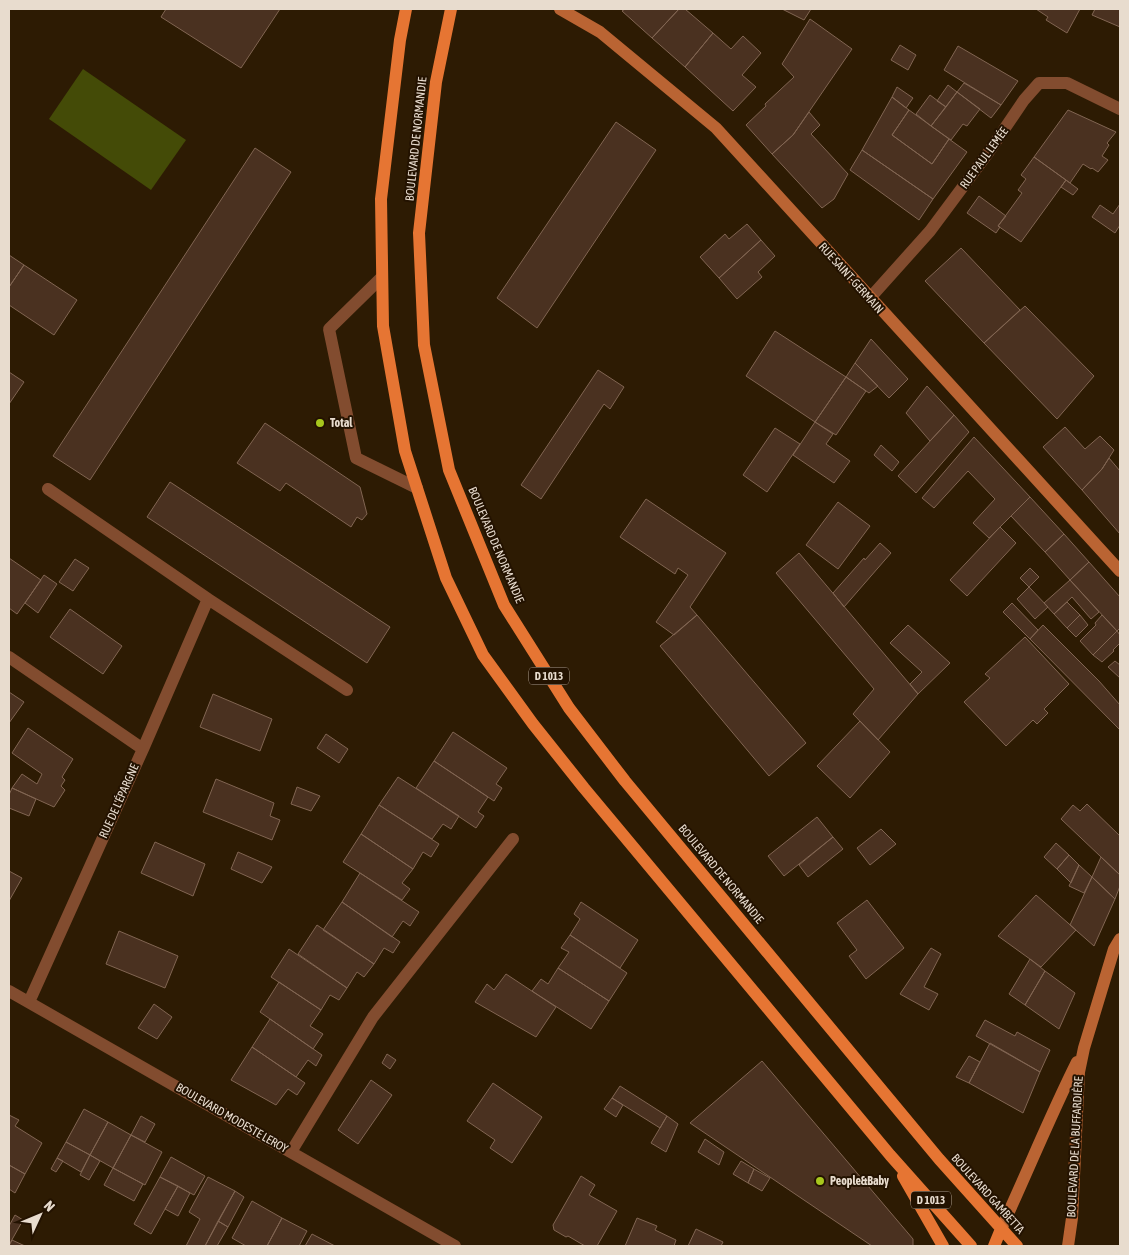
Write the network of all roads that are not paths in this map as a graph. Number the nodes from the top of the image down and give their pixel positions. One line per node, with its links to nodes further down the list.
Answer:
1 (406, 9): 5 (main road, D 1013)
2 (451, 9): 21 (main road, BOULEVARD DE NORMANDIE / D 1013)
3 (560, 9): 6 (street, RUE SAINT-GERMAIN)
4 (1120, 110): 6 (street, RUE PAUL LEMÉE)
5 (382, 277): 7 (main road, D 1013); 7 (street)
6 (870, 298): 9 (street, RUE SAINT-GERMAIN)
7 (417, 488): 20 (main road, D 1013)
8 (48, 489): 10 (street)
9 (1120, 572)
10 (208, 598): 12 (street); 13 (street)
11 (9, 657): 13 (street, RUE DE L'ÉPARGNE)
12 (347, 690)
13 (143, 749): 17 (street, RUE DE L'ÉPARGNE)
14 (513, 839): 19 (street)
15 (1120, 939): 18 (street, BOULEVARD DE LA BUFFARDIÈRE)
16 (9, 991): 17 (street, BOULEVARD MODESTE LEROY)
17 (29, 1002): 19 (street, BOULEVARD MODESTE LEROY)
18 (1084, 1048): 22 (street, BOULEVARD DE LA BUFFARDIÈRE); 28 (street, BOULEVARD DE LA BUFFARDIÈRE)
19 (291, 1152): 23 (street, BOULEVARD MODESTE LEROY)
20 (890, 1154): 24 (main road); 25 (main road, D 1013)
21 (939, 1159): 22 (main road, BOULEVARD GAMBETTA / D 1013)
22 (1001, 1229): 26 (main road); 27 (main road, BOULEVARD GAMBETTA / D 1013)
23 (455, 1246)
24 (943, 1246)
25 (971, 1246)
26 (994, 1246)
27 (1017, 1246)
28 (1068, 1246)

